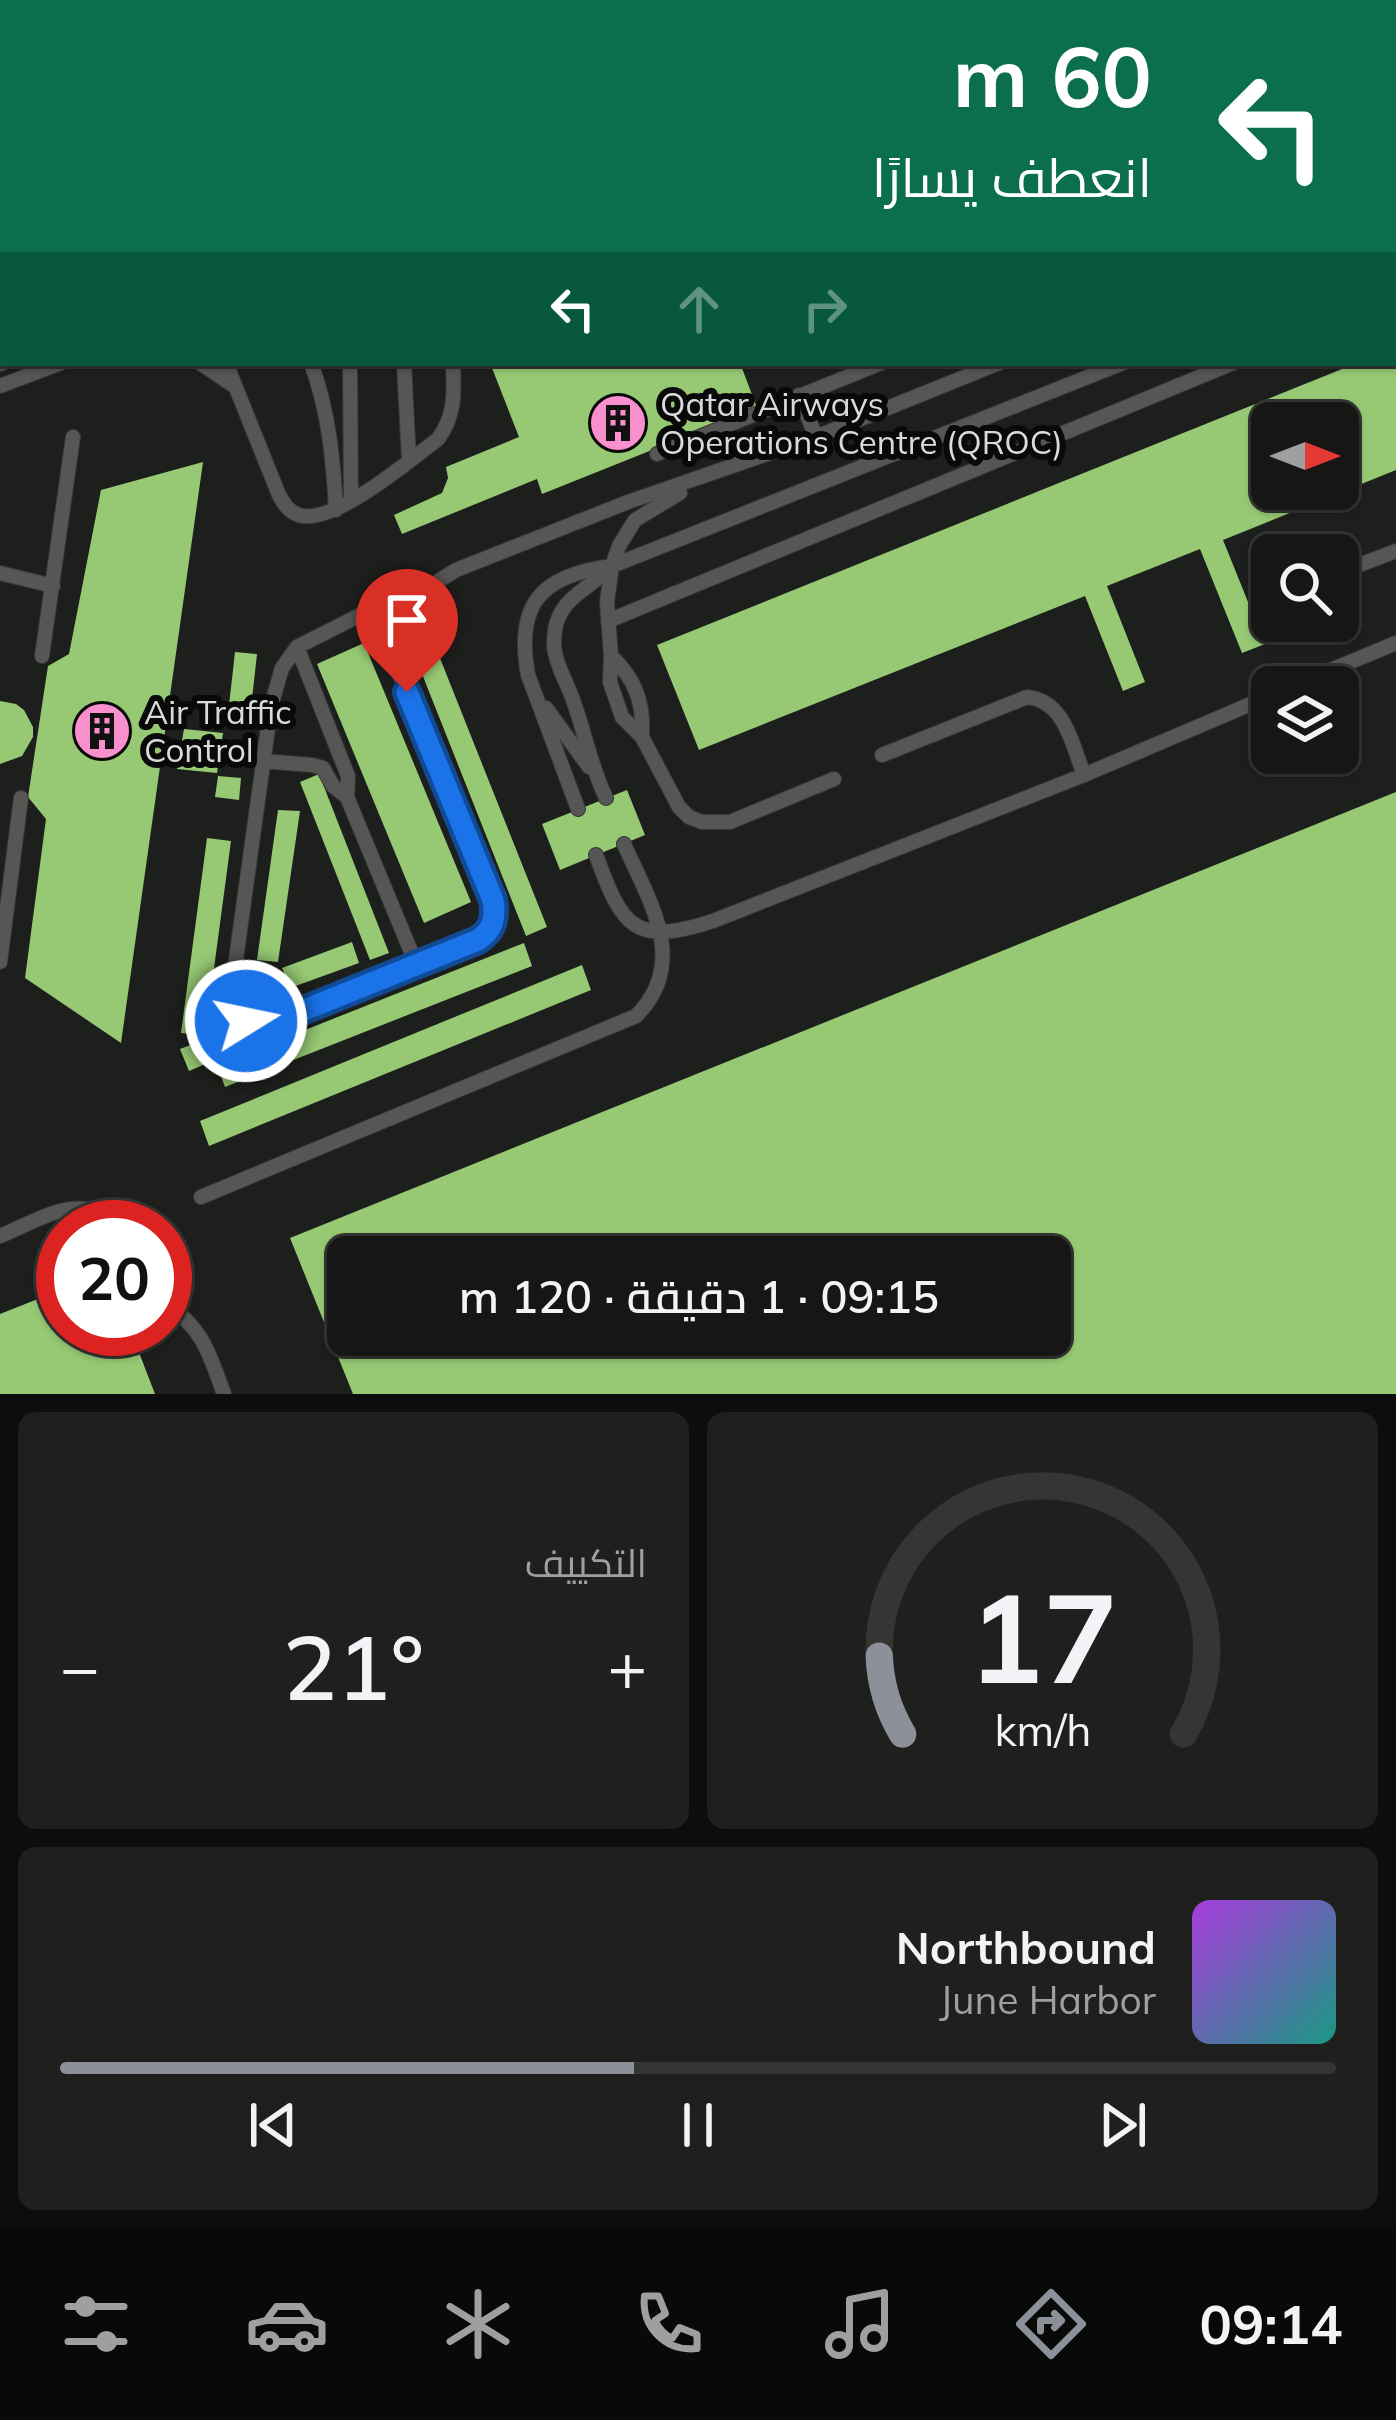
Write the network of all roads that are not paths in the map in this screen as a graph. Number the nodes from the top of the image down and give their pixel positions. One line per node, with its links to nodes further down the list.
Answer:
1 (53, 366): 12 (lane)
2 (204, 366): 13 (lane)
3 (227, 366): 13 (lane)
4 (312, 366): 21 (lane)
5 (350, 366): 20 (lane)
6 (404, 366): 18 (lane)
7 (452, 366): 18 (lane)
8 (873, 366): 14 (lane)
9 (992, 366): 16 (lane)
10 (1115, 366): 24 (lane)
11 (1226, 366): 28 (lane)
12 (0, 386)
13 (234, 386): 21 (lane)
14 (800, 395): 16 (lane); 17 (lane)
15 (73, 437): 26 (lane)
16 (816, 437): 19 (lane)
17 (657, 454)
18 (409, 461): 20 (lane)
19 (713, 475): 24 (lane); 27 (lane)
20 (351, 500): 21 (lane)
21 (336, 509)
22 (1396, 551): 23 (lane)
23 (1359, 565)
24 (612, 566): 28 (lane); 33 (lane); 38 (lane)
25 (0, 573): 26 (lane)
26 (52, 586): 31 (lane)
27 (372, 609): 30 (lane); 49 (lane)
28 (608, 621): 39 (lane)
29 (1396, 643): 32 (lane)
30 (297, 646): 36 (lane); 40 (lane)
31 (42, 656)
32 (1341, 666)
33 (536, 694): 38 (lane); 43 (lane)
34 (1251, 704): 37 (lane)
35 (882, 755): 37 (lane)
36 (263, 760): 40 (lane); 49 (lane)
37 (1084, 775): 47 (lane)
38 (596, 776): 42 (lane)
39 (834, 779)
40 (347, 797): 49 (lane)
41 (21, 798): 46 (lane)
42 (607, 798)
43 (578, 809)
44 (624, 844): 47 (lane)
45 (596, 855): 47 (lane)
46 (6, 876): 48 (lane)
47 (662, 932): 50 (lane)
48 (0, 962)
49 (417, 966)
50 (201, 1197)
51 (36, 1222): 52 (lane)
52 (0, 1236)
53 (192, 1326): 54 (lane)
54 (224, 1394)

